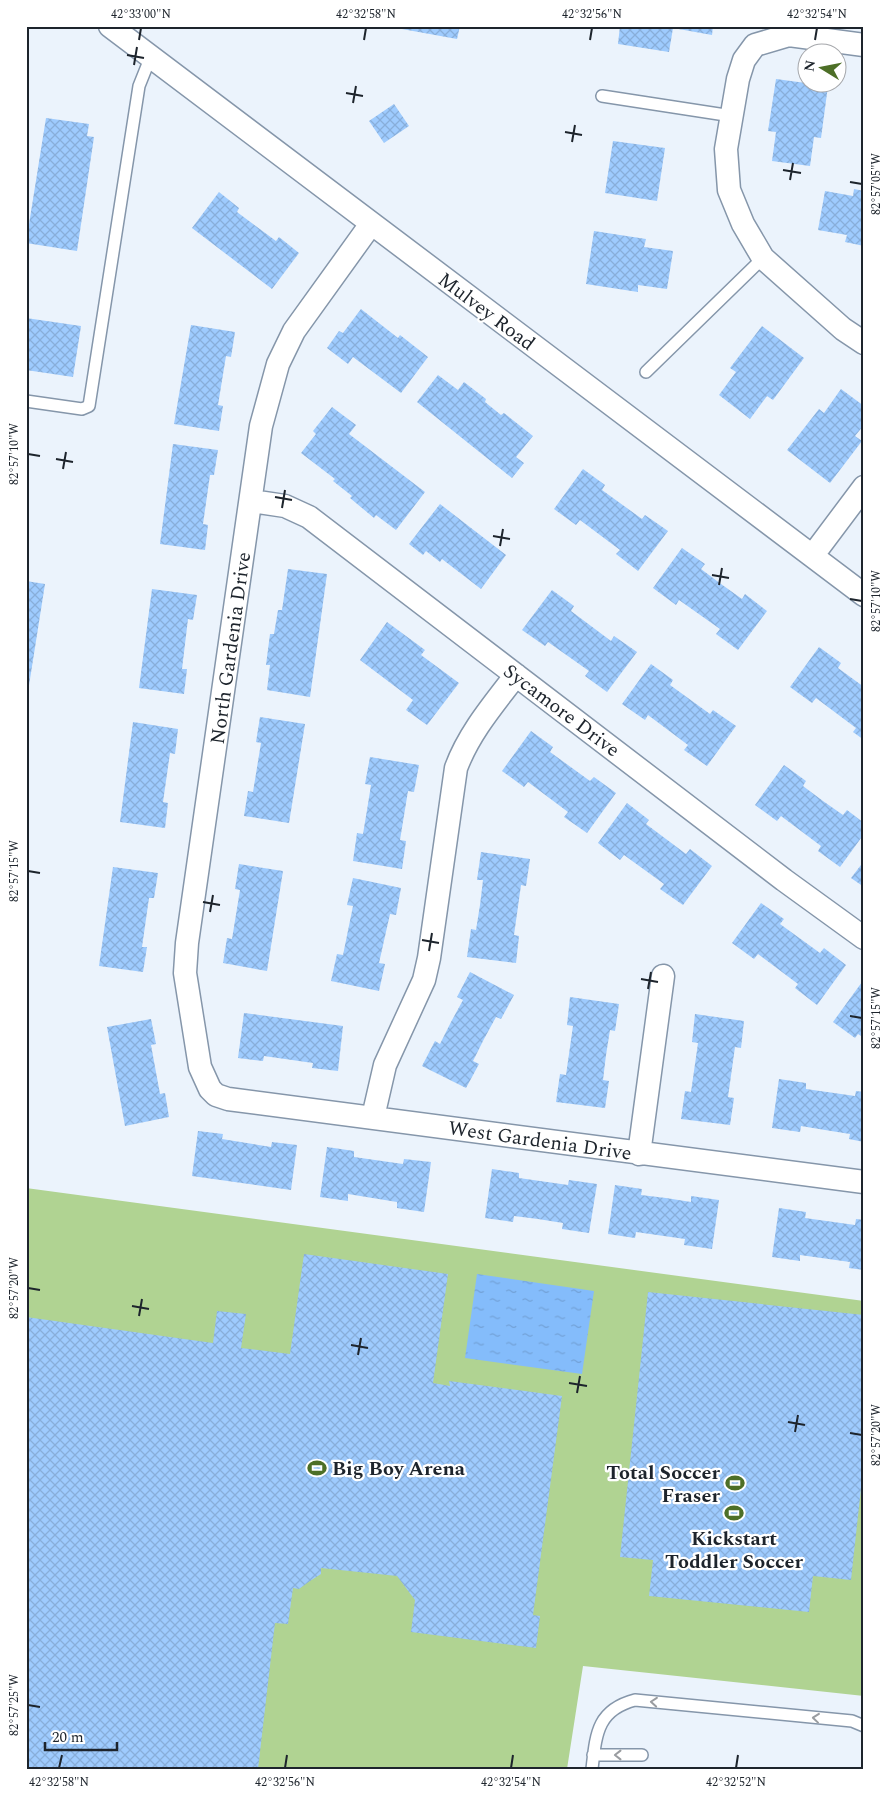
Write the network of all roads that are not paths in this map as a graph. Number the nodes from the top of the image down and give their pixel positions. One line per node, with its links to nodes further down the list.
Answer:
1 (110, 26): 3 (street, Mulvey Road)
2 (864, 45): 5 (street)
3 (153, 58): 6 (street, Mulvey Road); 10 (lane)
4 (602, 96): 5 (lane)
5 (732, 116): 7 (street)
6 (371, 224): 12 (street, North Gardenia Drive); 13 (street, Mulvey Road)
7 (763, 258): 8 (street); 9 (lane)
8 (864, 343)
9 (646, 372)
10 (26, 401)
11 (864, 487): 13 (street)
12 (252, 501): 15 (street, Sycamore Drive); 18 (street, North Gardenia Drive)
13 (813, 555): 14 (street, Mulvey Road)
14 (864, 595)
15 (516, 674): 16 (street, Sycamore Drive); 19 (street)
16 (864, 938)
17 (663, 976): 20 (street)
18 (216, 1096): 19 (street, West Gardenia Drive)
19 (373, 1117): 20 (street, West Gardenia Drive)
20 (639, 1154): 21 (street, West Gardenia Drive)
21 (864, 1182)
22 (864, 1726): 23 (lane, one-way to 23)
23 (593, 1755): 24 (lane, one-way to 23); 25 (lane)
24 (642, 1755)
25 (592, 1769)

